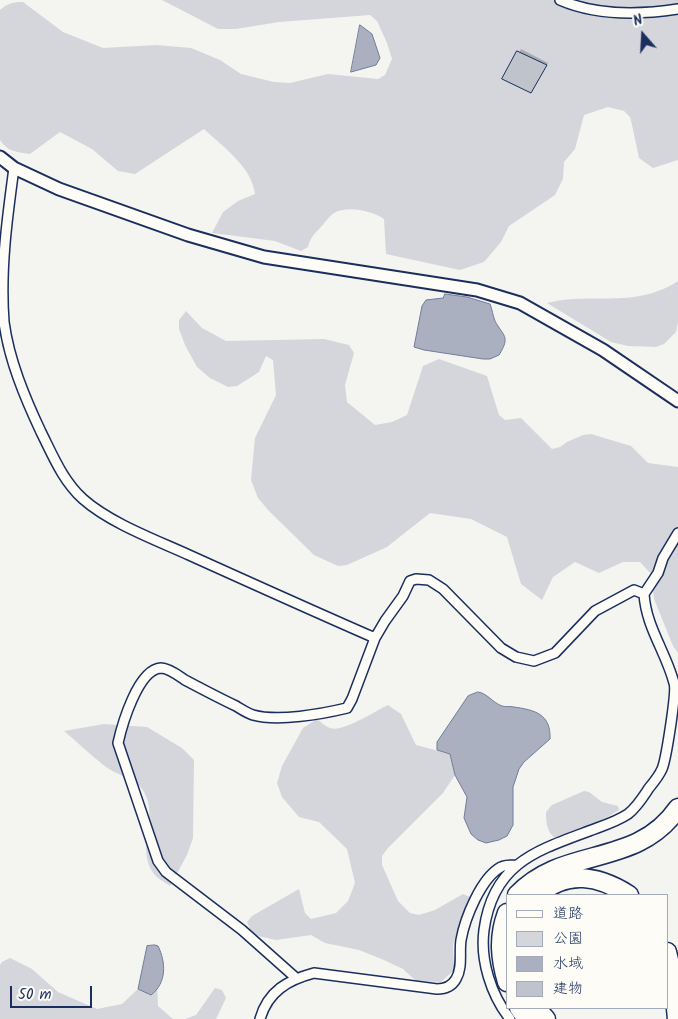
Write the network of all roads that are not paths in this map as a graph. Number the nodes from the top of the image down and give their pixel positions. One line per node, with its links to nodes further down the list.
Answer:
1 (560, 0): 2 (street)
2 (678, 9)
3 (0, 157): 4 (street)
4 (14, 168): 5 (street); 8 (street)
5 (678, 401)
6 (678, 533): 7 (street)
7 (644, 594): 8 (street); 10 (street)
8 (375, 638): 16 (street)
9 (678, 808): 11 (highway)
10 (516, 865): 16 (street); 20 (street)
11 (519, 894)
12 (540, 894): 13 (highway)
13 (628, 894)
14 (506, 917): 17 (highway)
15 (668, 956): 22 (highway)
16 (296, 978): 19 (street)
17 (506, 978)
18 (537, 1009): 21 (highway)
19 (260, 1019)
20 (510, 1019)
21 (546, 1019)
22 (677, 1019)

